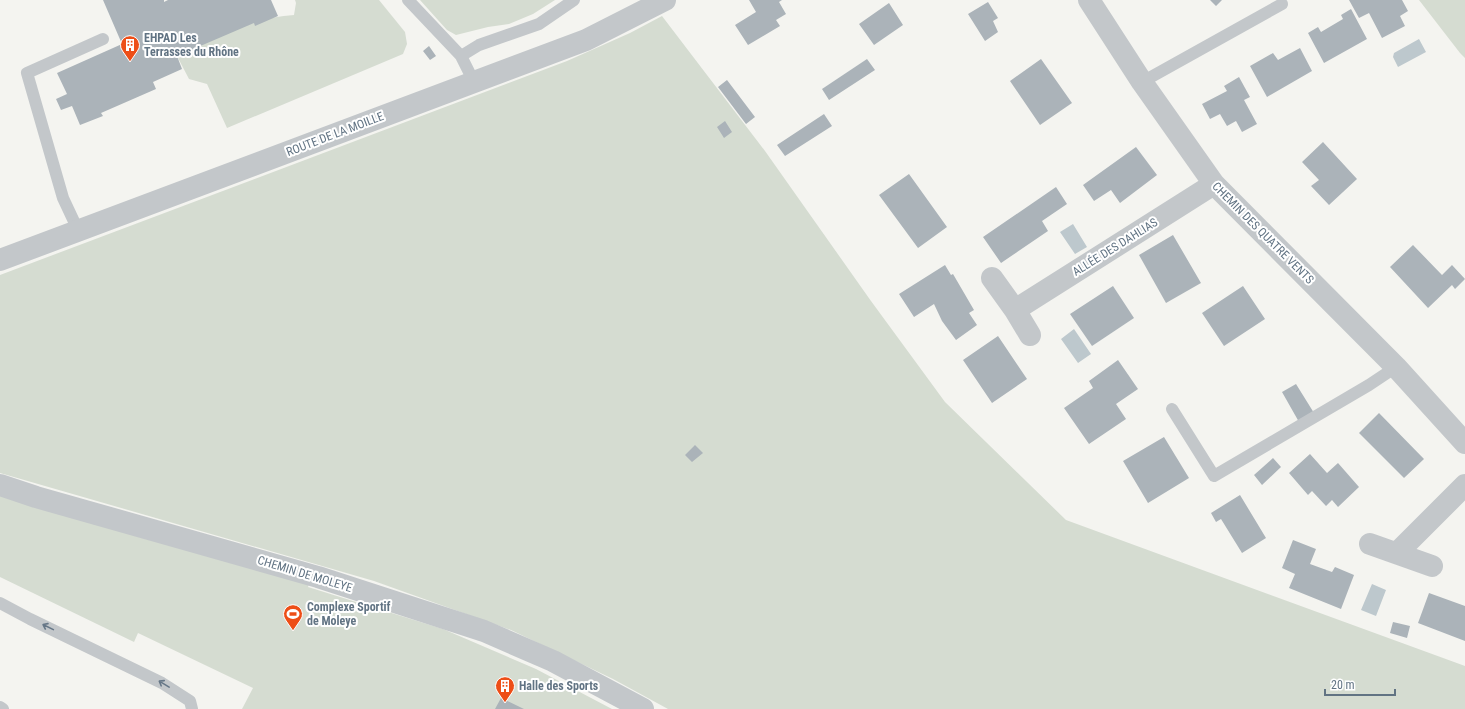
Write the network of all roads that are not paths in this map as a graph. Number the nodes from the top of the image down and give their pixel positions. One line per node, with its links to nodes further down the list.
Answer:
1 (408, 0): 7 (lane)
2 (574, 0): 7 (lane)
3 (665, 0): 8 (street, ROUTE DE LA MOILLE)
4 (1089, 0): 9 (street, CHEMIN DES QUATRE VENTS)
5 (1282, 4): 9 (lane)
6 (103, 39): 11 (lane)
7 (461, 56): 8 (lane)
8 (474, 82): 11 (street, ROUTE DE LA MOILLE)
9 (1142, 82): 10 (street, CHEMIN DES QUATRE VENTS)
10 (1214, 184): 14 (street, ALLÉE DES DAHLIAS); 16 (street, CHEMIN DES QUATRE VENTS)
11 (78, 230): 12 (street, ROUTE DE LA MOILLE)
12 (0, 260)
13 (992, 278): 14 (street)
14 (1015, 310): 15 (street)
15 (1030, 335)
16 (1396, 367): 17 (lane); 18 (street, CHEMIN DES QUATRE VENTS)
17 (1172, 409)
18 (1465, 443)
19 (0, 485): 28 (street, CHEMIN DE MOLEYE)
20 (1465, 485): 22 (street)
21 (1370, 544): 22 (street)
22 (1397, 553): 23 (street)
23 (1432, 566)
24 (0, 603): 27 (lane, one-way to 24)
25 (0, 707): 26 (lane)
26 (3, 709)
27 (192, 709)
28 (643, 709)

